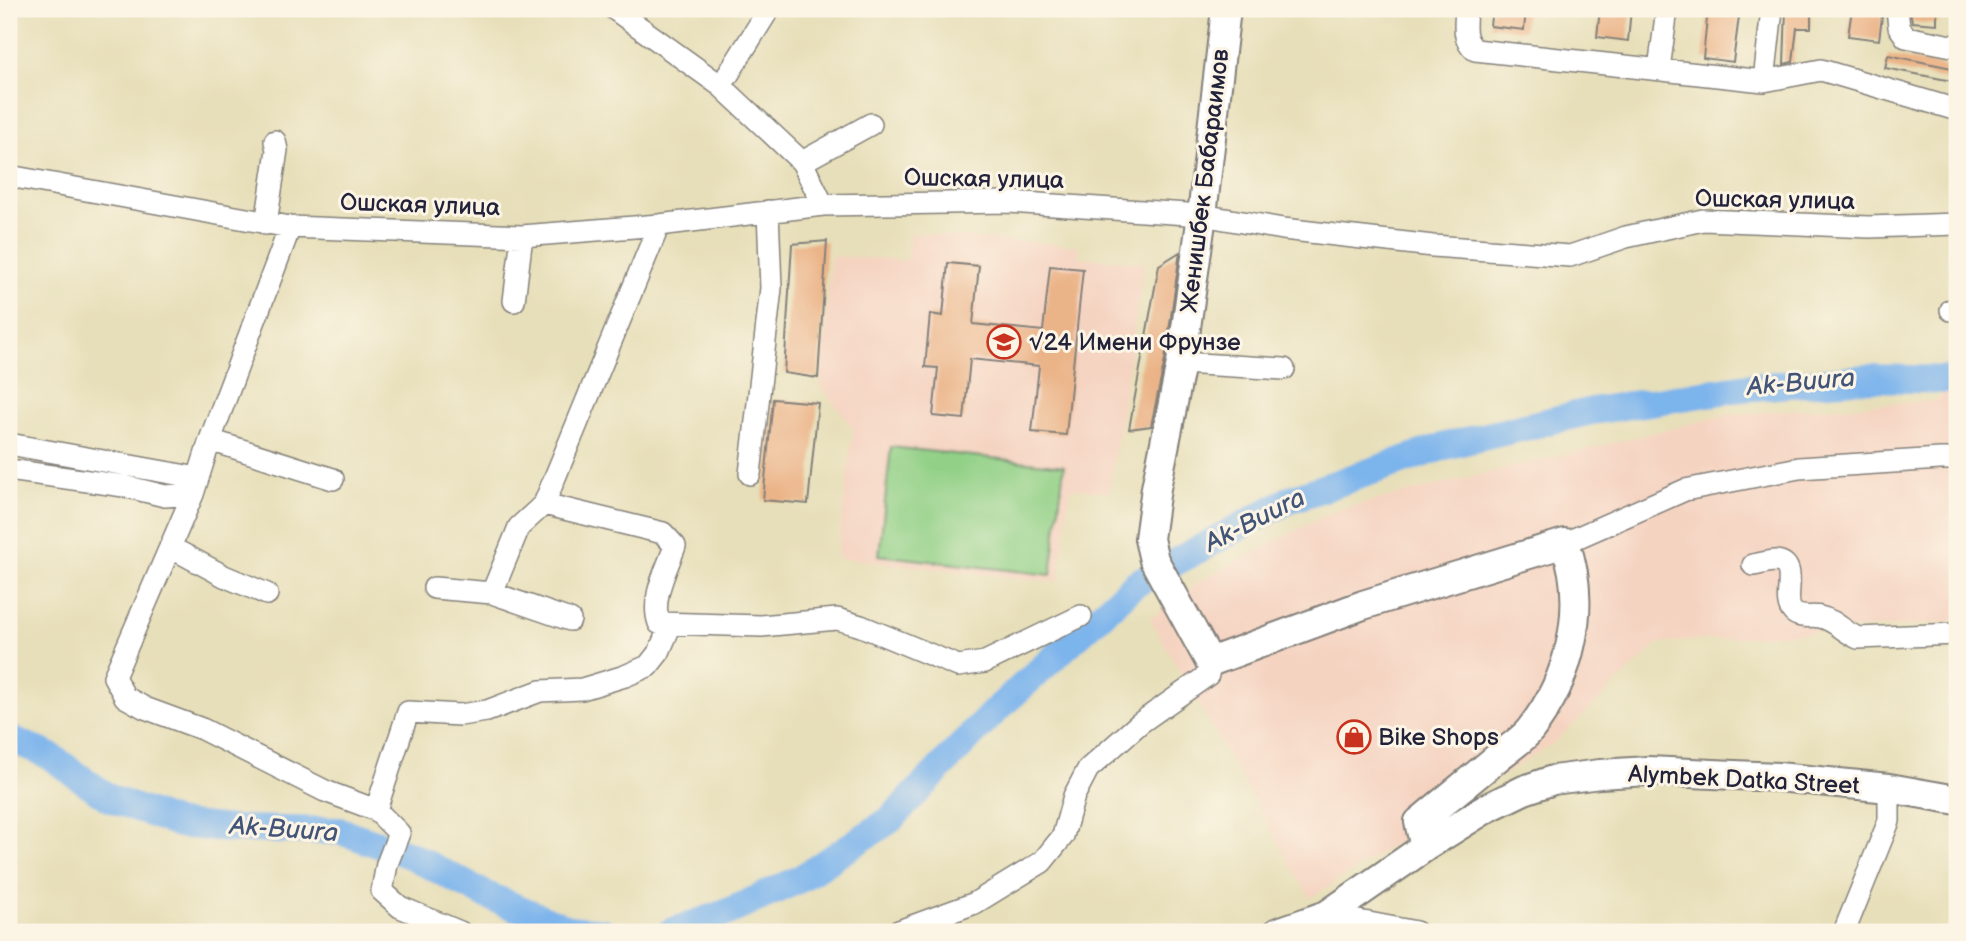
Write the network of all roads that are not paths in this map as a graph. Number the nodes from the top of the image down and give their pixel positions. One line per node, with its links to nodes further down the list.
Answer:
1 (769, 9): 11 (street)
2 (1226, 9): 19 (main road, Женишбек Бабараимов)
3 (1466, 9): 9 (street)
4 (1667, 9): 9 (street)
5 (1772, 9): 10 (street)
6 (1897, 9): 8 (street)
7 (622, 12): 11 (street)
8 (1957, 47)
9 (1659, 69): 10 (street)
10 (1764, 81): 12 (street)
11 (721, 86): 15 (street)
12 (1957, 110)
13 (871, 124): 15 (street)
14 (275, 141): 20 (street)
15 (802, 162): 17 (street)
16 (9, 176): 20 (street, Ошская улица)
17 (823, 205): 18 (street, Ошская улица); 19 (street, Ошская улица)
18 (768, 211): 22 (street, Ошская улица); 32 (street)
19 (1202, 215): 21 (street, Ошская улица); 26 (main road, Женишбек Бабараимов)
20 (266, 223): 23 (street, Ошская улица)
21 (1957, 225)
22 (660, 226): 24 (street, Ошская улица); 35 (street)
23 (290, 227): 24 (street, Ошская улица); 28 (street)
24 (522, 236): 25 (street)
25 (514, 302)
26 (1181, 363): 27 (street); 46 (main road, Женишбек Бабараимов)
27 (1284, 369)
28 (210, 440): 33 (street); 34 (street)
29 (9, 444): 34 (street)
30 (1957, 460): 36 (street)
31 (16, 471): 34 (street)
32 (750, 474)
33 (333, 479)
34 (196, 486): 37 (street)
35 (544, 504): 40 (street); 44 (street)
36 (1565, 543): 46 (main road); 50 (main road)
37 (170, 547): 41 (street); 49 (street)
38 (1753, 565): 45 (street)
39 (434, 588): 40 (street)
40 (492, 593): 43 (street)
41 (267, 594)
42 (1081, 616): 44 (street)
43 (570, 620)
44 (671, 624): 49 (street)
45 (1957, 634)
46 (1210, 662): 53 (street)
47 (1889, 788): 48 (main road, Alymbek Datka Street); 50 (main road, Alymbek Datka Street); 56 (street)
48 (1957, 800)
49 (376, 810): 52 (street)
50 (1424, 847): 51 (main road, Alymbek Datka Street)
51 (1327, 924): 54 (main road, Alymbek Datka Street); 55 (street)
52 (460, 932)
53 (897, 932)
54 (1278, 932)
55 (1416, 932)
56 (1844, 932)

